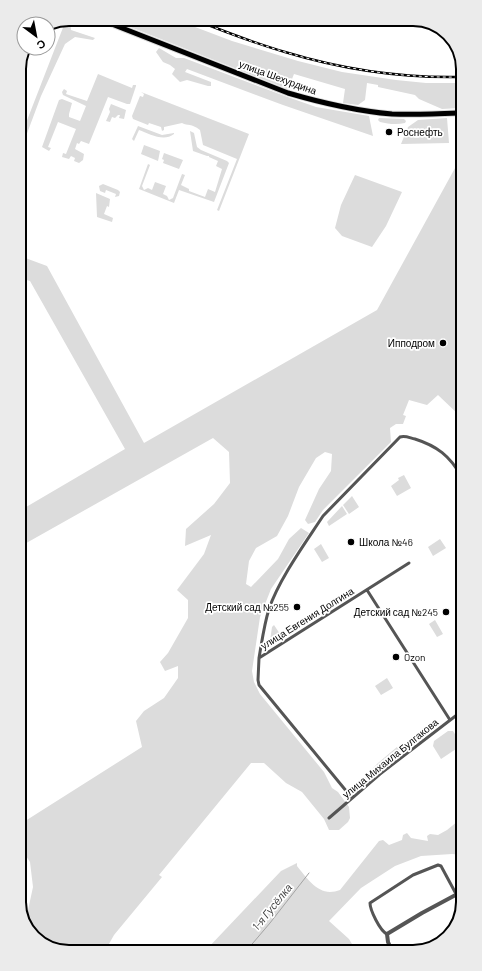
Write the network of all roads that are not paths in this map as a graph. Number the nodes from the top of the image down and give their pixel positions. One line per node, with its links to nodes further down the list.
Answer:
1 (117, 26): 2 (main road, улица Шехурдина)
2 (456, 113)
3 (456, 468): 6 (street)
4 (409, 563): 5 (street, улица Евгения Долгина)
5 (367, 590): 6 (street, улица Евгения Долгина); 8 (street)
6 (259, 658): 9 (street, улица Евгения Долгина)
7 (456, 716): 8 (street, улица Михаила Булгакова)
8 (450, 720): 9 (street, улица Михаила Булгакова)
9 (352, 798): 10 (street, улица Михаила Булгакова)
10 (329, 818)
11 (456, 895): 12 (street); 12 (street)
12 (387, 934): 13 (street)
13 (389, 945)

